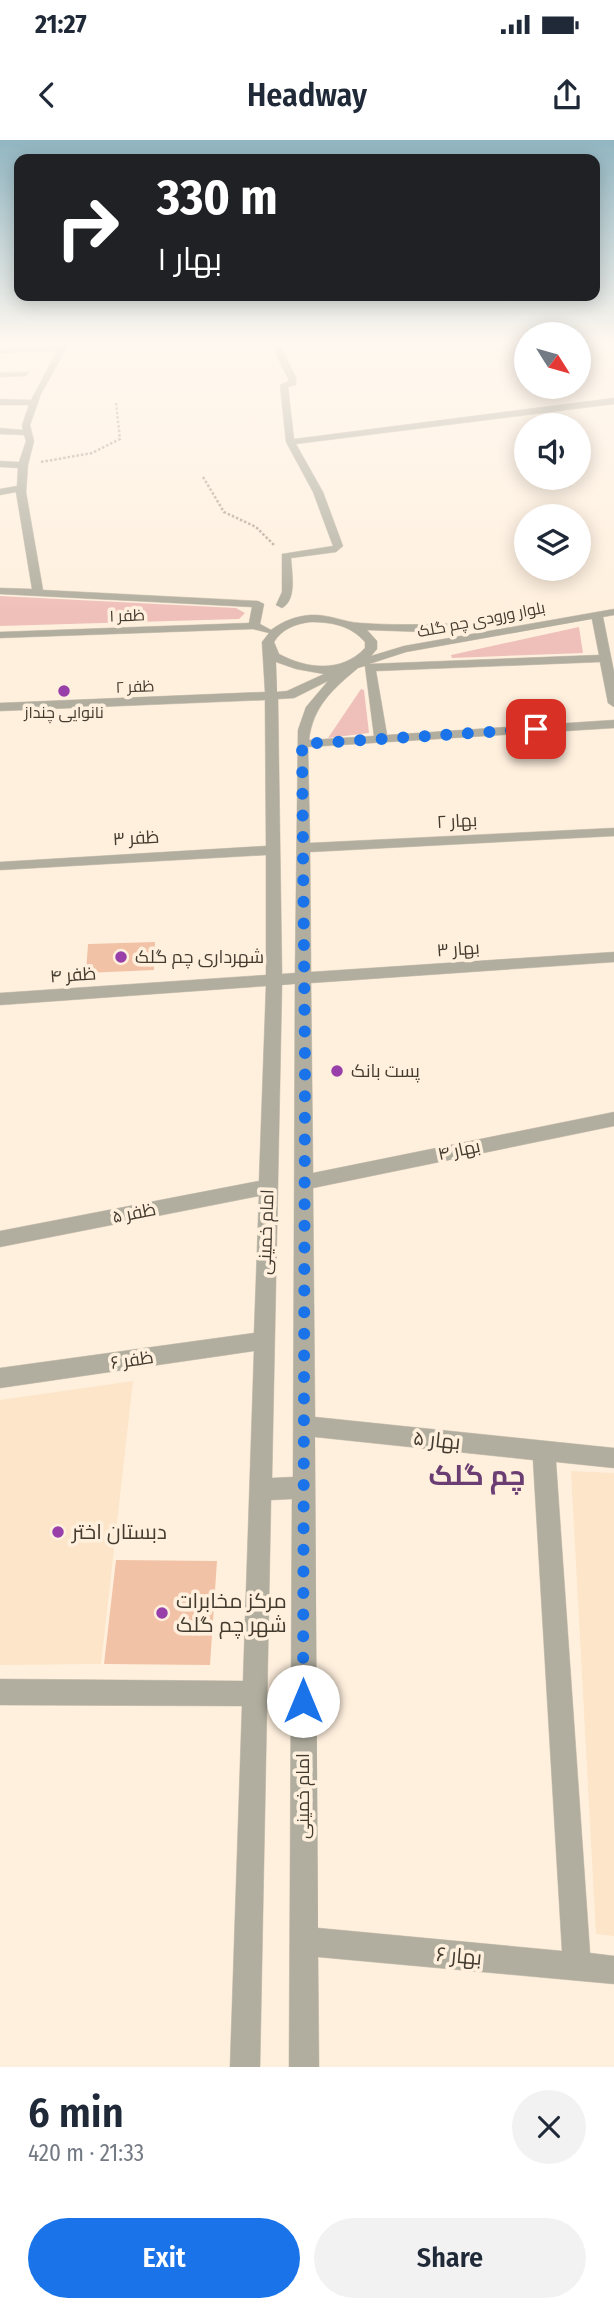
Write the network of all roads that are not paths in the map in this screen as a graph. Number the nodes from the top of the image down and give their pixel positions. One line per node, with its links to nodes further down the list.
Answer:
1 (13, 432): 4 (street)
2 (289, 432): 5 (street)
3 (370, 432): 5 (street)
4 (28, 433): 7 (street)
5 (290, 442): 13 (street)
6 (0, 464): 7 (street)
7 (23, 465): 8 (street)
8 (21, 488): 9 (street); 11 (street)
9 (0, 492)
10 (0, 591): 11 (street)
11 (38, 592): 12 (street)
12 (258, 604): 13 (street); 17 (street)
13 (282, 605): 16 (street)
14 (614, 609): 15 (street, بلوار ورودی چم گلک); 19 (street, بلوار ورودی چم گلک)
15 (597, 615): 22 (street, بلوار ورودی چم گلک); 23 (street)
16 (297, 621): 18 (street, بلوار ورودی چم گلک); 21 (street)
17 (254, 626): 20 (street, ظفر ۱); 21 (street)
18 (357, 626): 19 (street, بلوار ورودی چم گلک); 24 (street)
19 (433, 629): 22 (street)
20 (0, 635)
21 (272, 641): 24 (street); 25 (street, امام خمینی)
22 (444, 642): 24 (street, بلوار ورودی چم گلک)
23 (606, 658): 26 (street); 29 (street)
24 (355, 664): 25 (street, ظفر ۲); 30 (street, امام خمینی)
25 (272, 696): 27 (street, ظفر ۲); 33 (street, امام خمینی)
26 (614, 703)
27 (0, 707)
28 (614, 724): 29 (street)
29 (381, 739): 30 (street)
30 (302, 744): 32 (street, امام خمینی)
31 (614, 832): 32 (street, بهار ۲)
32 (303, 848): 36 (street, امام خمینی)
33 (274, 850): 34 (street, ظفر ۳); 37 (street, امام خمینی)
34 (0, 866)
35 (614, 957): 36 (street, بهار ۳)
36 (304, 979): 37 (street, بهار ۳); 40 (street, امام خمینی)
37 (274, 981): 38 (street, ظفر ۴); 41 (street, امام خمینی)
38 (0, 999)
39 (614, 1119): 40 (street, بهار ۴)
40 (304, 1182): 45 (street, امام خمینی)
41 (267, 1187): 42 (street, ظفر ۵); 43 (street, امام خمینی)
42 (0, 1239)
43 (263, 1341): 44 (street, ظفر ۶); 49 (street, امام خمینی)
44 (0, 1378)
45 (302, 1426): 46 (street, بهار ۵); 48 (street, امام خمینی)
46 (544, 1452): 47 (street, بهار ۵); 53 (street)
47 (614, 1458)
48 (302, 1488): 49 (street); 52 (street, امام خمینی)
49 (262, 1489): 51 (street, امام خمینی)
50 (0, 1692): 51 (street)
51 (255, 1693): 55 (street, امام خمینی)
52 (303, 1941): 53 (street, بهار ۶); 56 (street, امام خمینی)
53 (577, 1967): 54 (street, بهار ۶)
54 (614, 1970)
55 (245, 2067)
56 (304, 2067)

